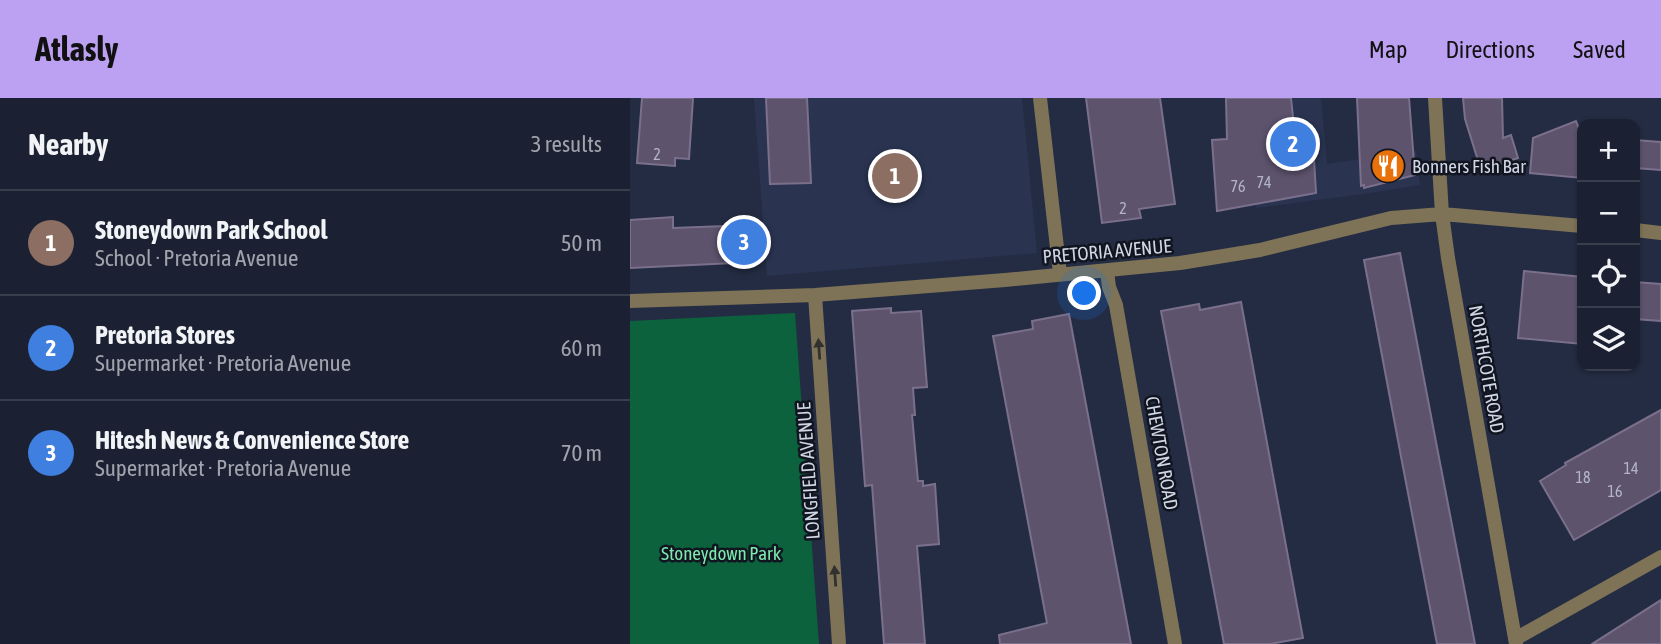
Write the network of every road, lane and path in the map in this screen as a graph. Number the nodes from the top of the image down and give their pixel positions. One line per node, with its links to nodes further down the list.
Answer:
1 (1040, 98): 8 (street)
2 (1435, 98): 3 (street, NORTHCOTE ROAD)
3 (1442, 214): 4 (street, PRETORIA AVENUE); 7 (street, PRETORIA AVENUE); 12 (street, NORTHCOTE ROAD)
4 (1577, 226)
5 (1640, 231): 6 (street)
6 (1661, 233)
7 (1107, 271): 8 (street, PRETORIA AVENUE); 14 (street, CHEWTON ROAD)
8 (1060, 274): 9 (street, PRETORIA AVENUE)
9 (815, 295): 10 (street, PRETORIA AVENUE); 13 (street, LONGFIELD AVENUE, one-way to 9)
10 (630, 301)
11 (1661, 557): 12 (street)
12 (1516, 642)
13 (839, 644)
14 (1175, 644)

